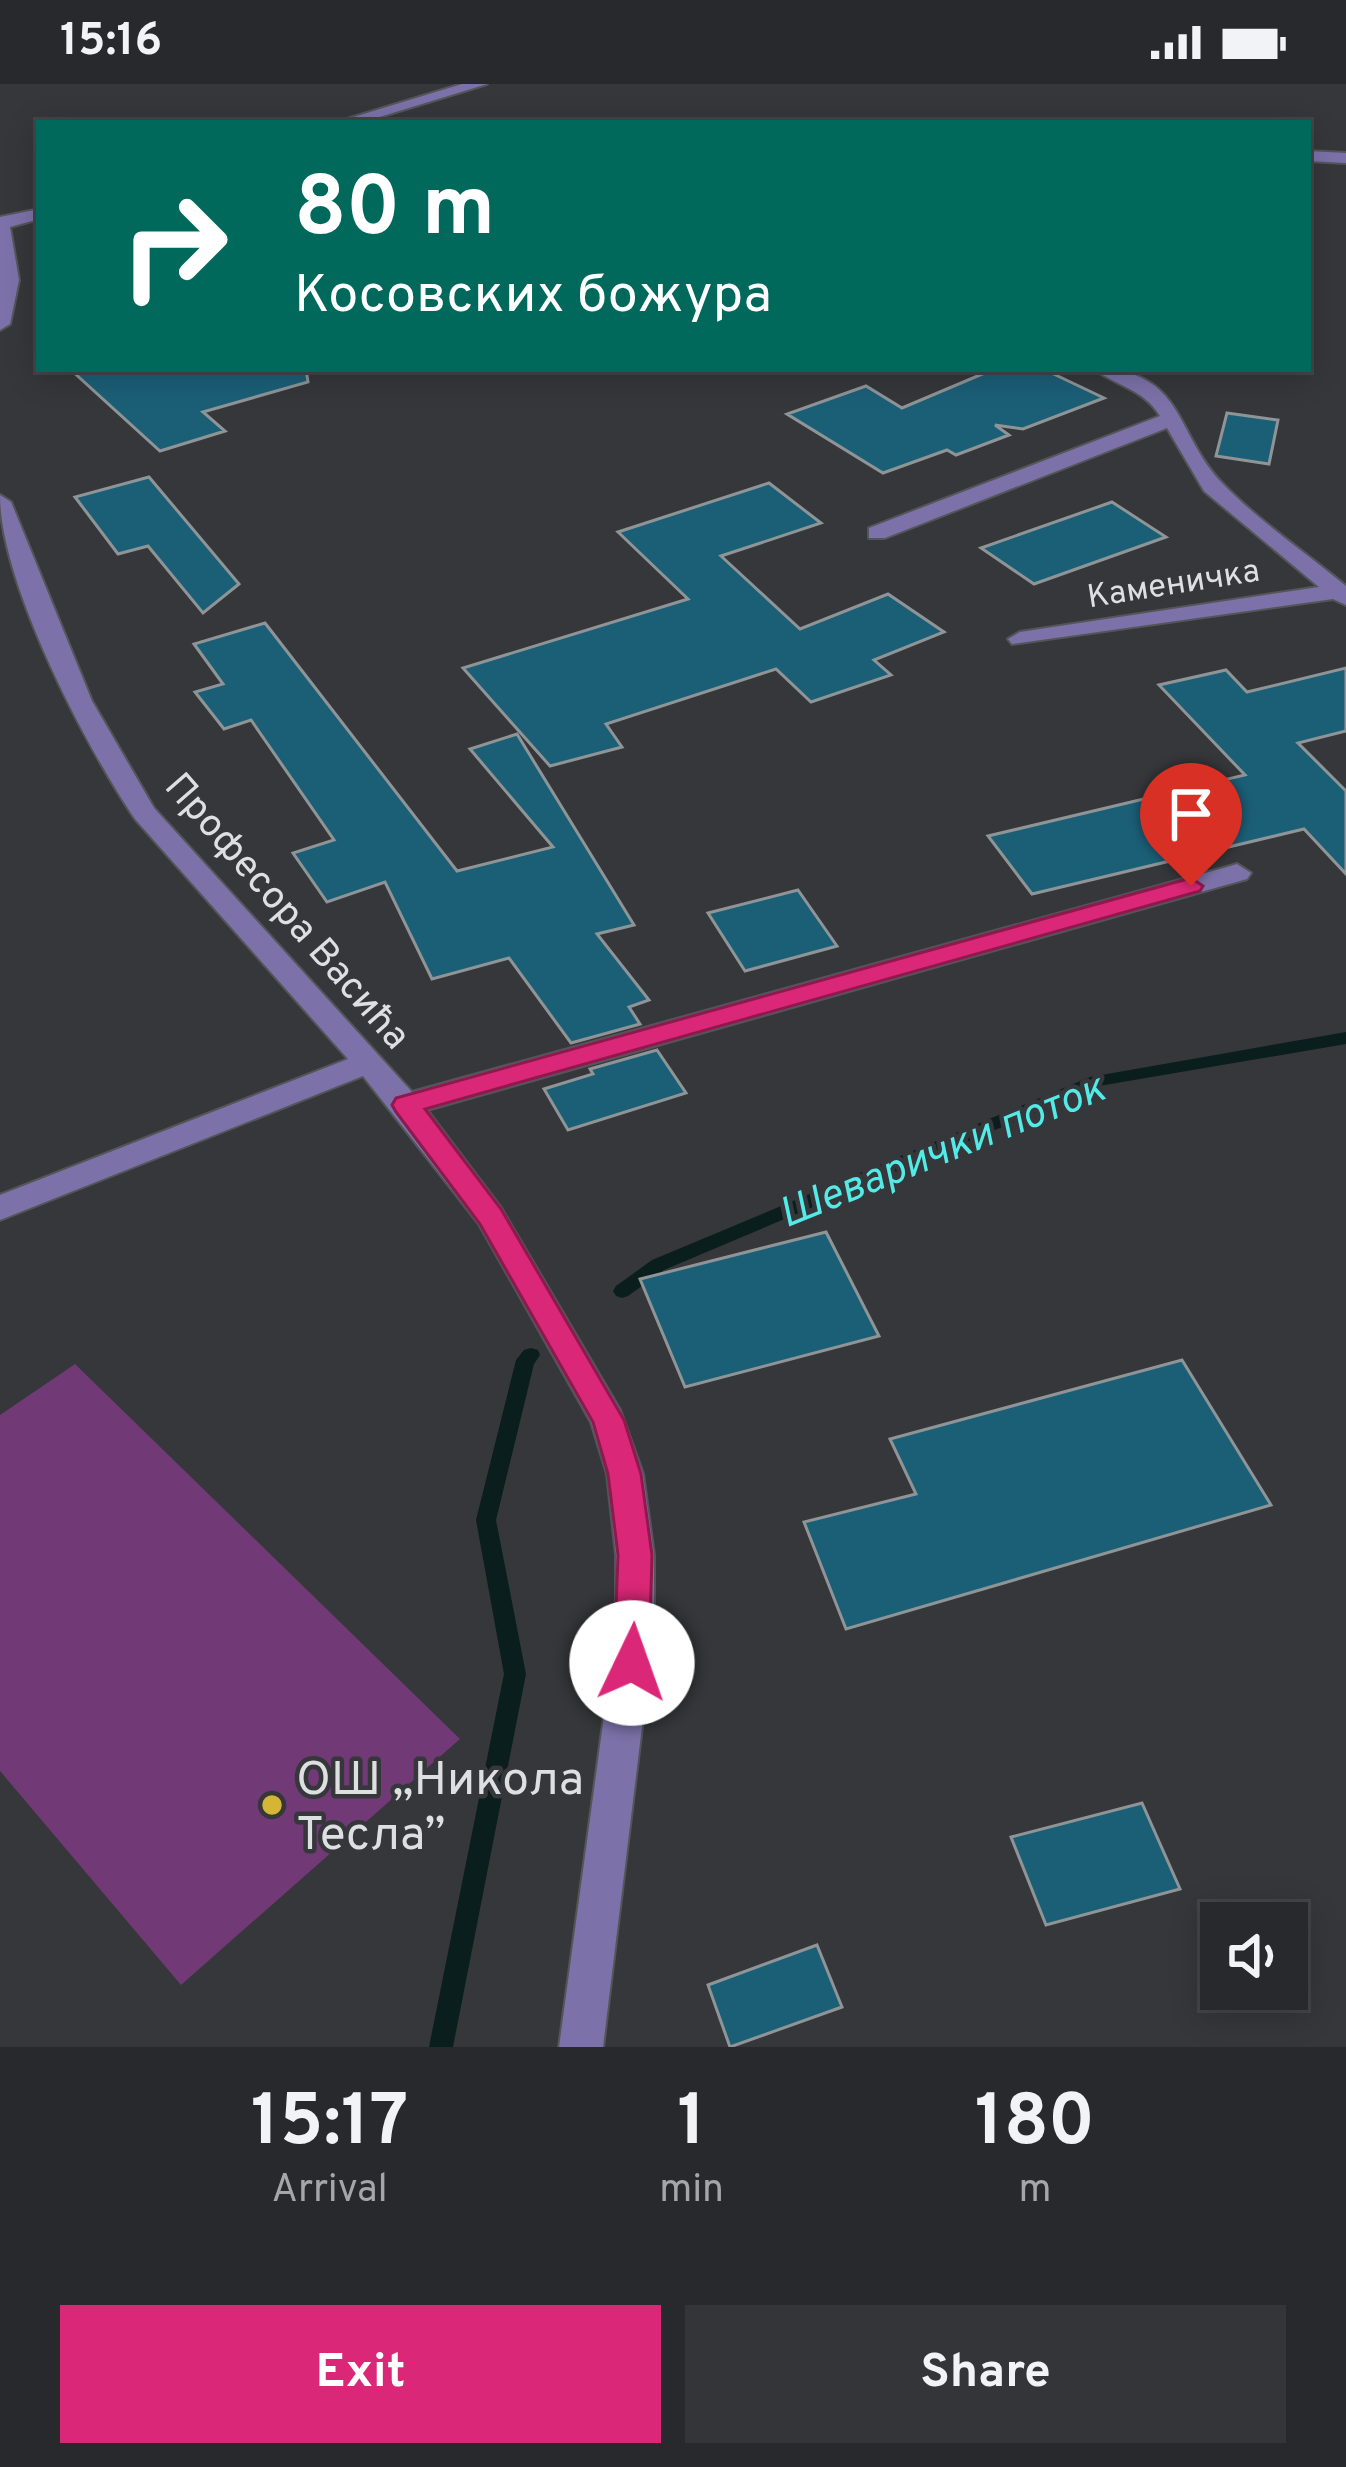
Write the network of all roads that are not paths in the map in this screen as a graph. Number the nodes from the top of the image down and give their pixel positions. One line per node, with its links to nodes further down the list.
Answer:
1 (479, 84): 2 (street)
2 (353, 120)
3 (1311, 156): 4 (street)
4 (1346, 158)
5 (36, 215): 6 (street)
6 (1, 223): 7 (street)
7 (0, 324)
8 (1110, 372): 9 (street)
9 (1173, 418): 11 (street); 12 (street)
10 (0, 502): 15 (street, Професора Васића)
11 (878, 533)
12 (1341, 594): 13 (street, Каменичка)
13 (1020, 639)
14 (1237, 873): 16 (street)
15 (368, 1063): 16 (street, Професора Васића); 17 (street)
16 (406, 1105): 18 (street, Професора Васића)
17 (0, 1208)
18 (581, 2047)

